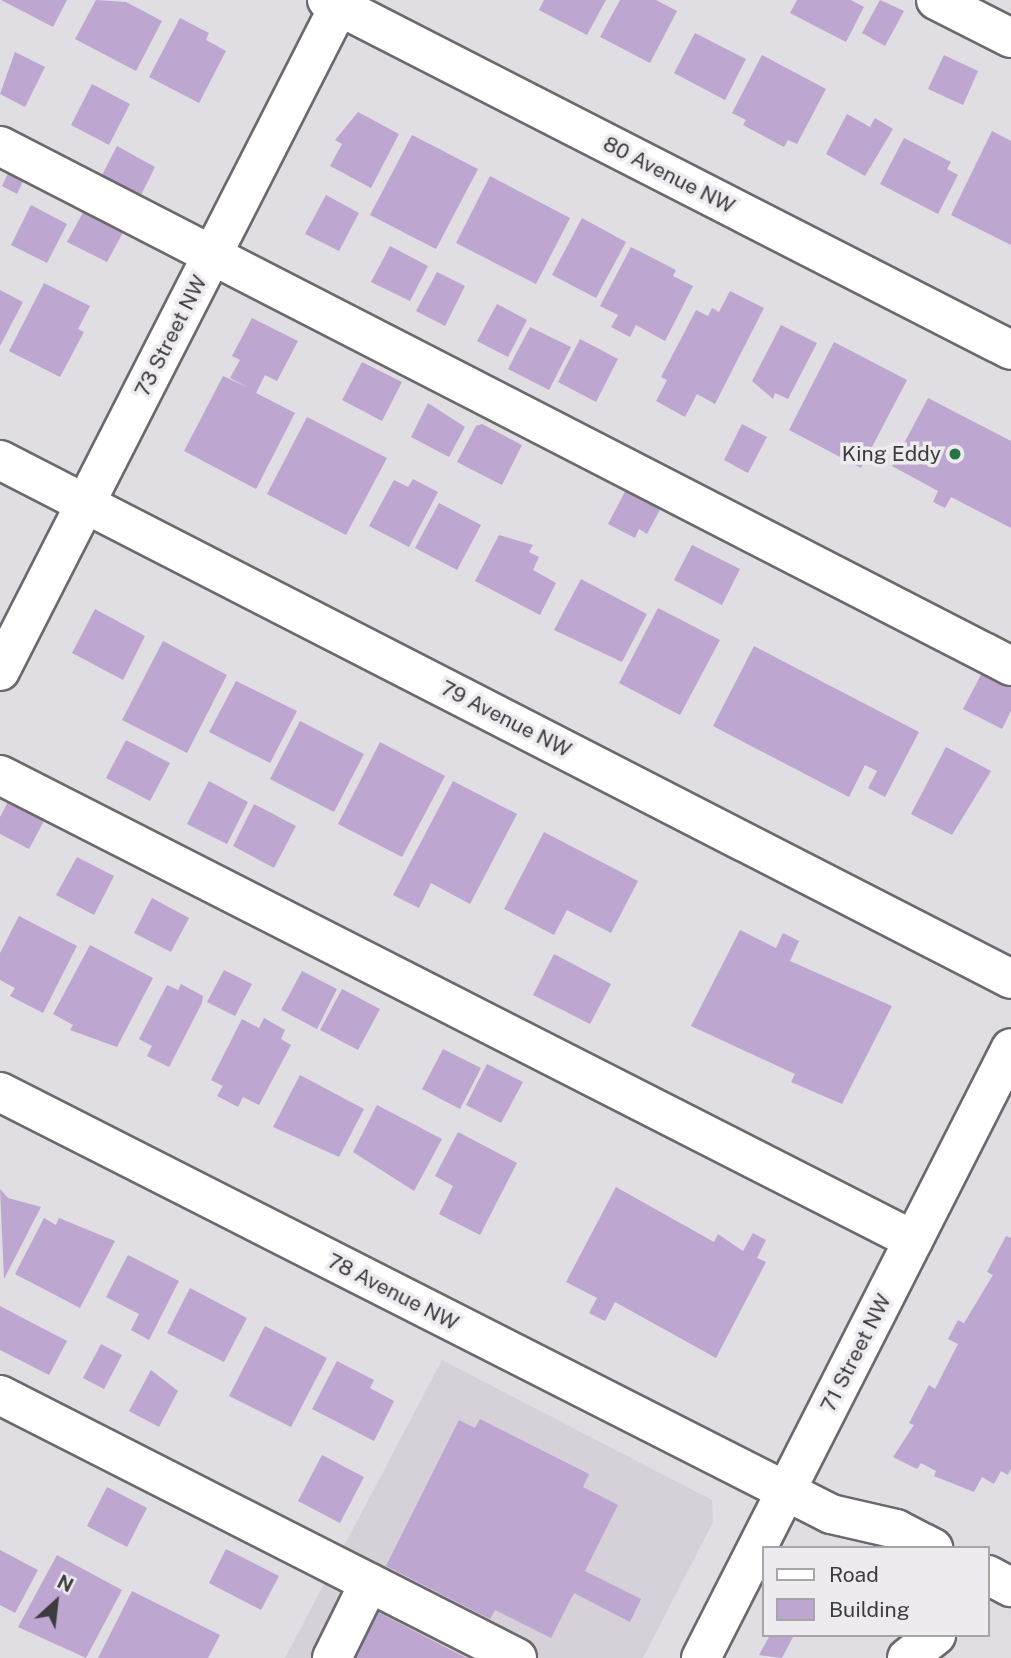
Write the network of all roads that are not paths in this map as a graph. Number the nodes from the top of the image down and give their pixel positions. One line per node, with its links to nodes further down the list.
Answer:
1 (936, 0): 3 (street)
2 (336, 2): 5 (street, 73 Street NW); 6 (street, 80 Avenue NW)
3 (1011, 38)
4 (0, 146): 5 (street)
5 (213, 255): 8 (street, 73 Street NW); 9 (street)
6 (1011, 349)
7 (0, 460): 8 (street, 79 Avenue NW)
8 (85, 503): 10 (street, 73 Street NW); 12 (street, 79 Avenue NW)
9 (1011, 666)
10 (0, 671)
11 (0, 775): 15 (street)
12 (1011, 979)
13 (1011, 1048): 15 (street, 71 Street NW)
14 (0, 1091): 17 (street, 78 Avenue NW)
15 (913, 1240): 17 (street, 71 Street NW)
16 (0, 1395): 19 (street)
17 (786, 1492): 18 (street, 78 Avenue NW); 23 (street, 71 Street NW)
18 (929, 1546)
19 (369, 1583): 21 (street); 22 (street)
20 (933, 1637): 24 (street)
21 (332, 1658)
22 (517, 1658)
23 (701, 1658)
24 (907, 1658)

